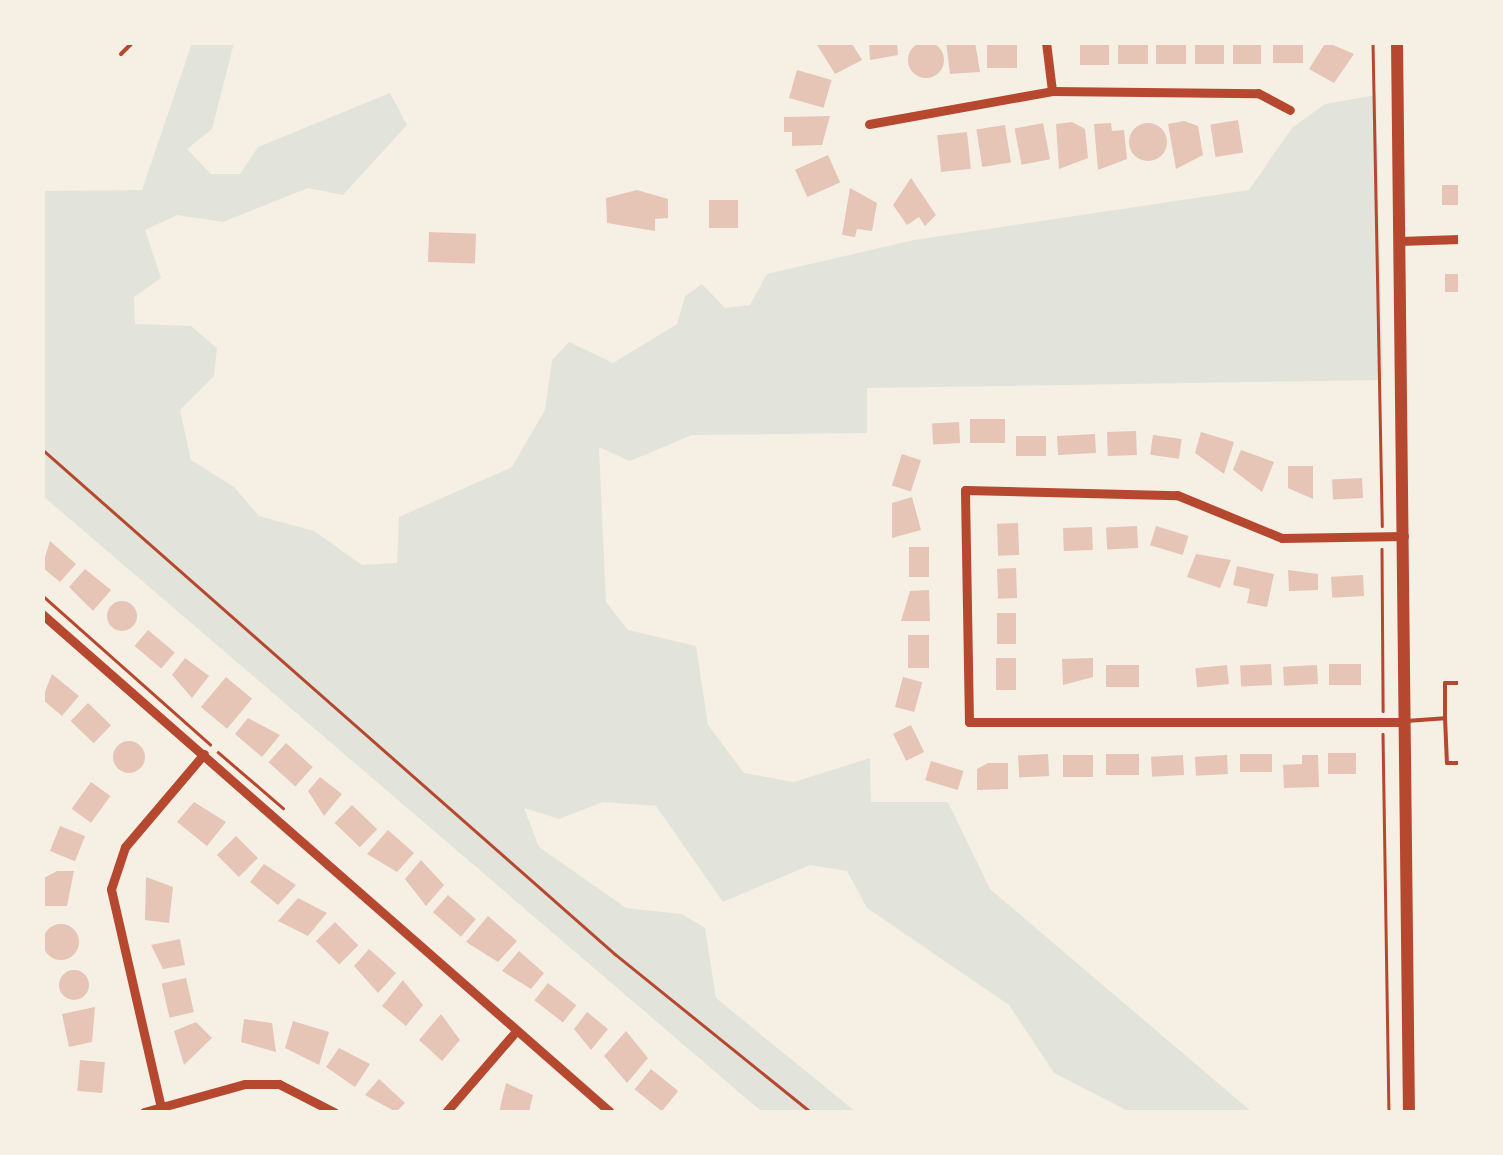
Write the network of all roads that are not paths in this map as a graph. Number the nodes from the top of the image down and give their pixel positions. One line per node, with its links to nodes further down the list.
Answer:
1 (133, 42): 4 (lane)
2 (1046, 42): 5 (street)
3 (1396, 42): 9 (main road)
4 (121, 54)
5 (1052, 92): 6 (street); 7 (street)
6 (1290, 110)
7 (870, 124)
8 (1460, 239): 9 (street)
9 (1399, 240): 10 (main road)
10 (1404, 536): 14 (main road); 14 (street)
11 (42, 614): 15 (street)
12 (1460, 683): 13 (lane)
13 (1445, 718): 14 (lane); 16 (lane)
14 (1402, 722): 23 (main road)
15 (207, 757): 17 (street); 18 (street)
16 (1460, 764)
17 (517, 1030): 21 (street); 22 (street)
18 (161, 1110): 19 (street); 20 (street)
19 (144, 1112)
20 (334, 1112)
21 (446, 1112)
22 (610, 1112)
23 (1408, 1112)

